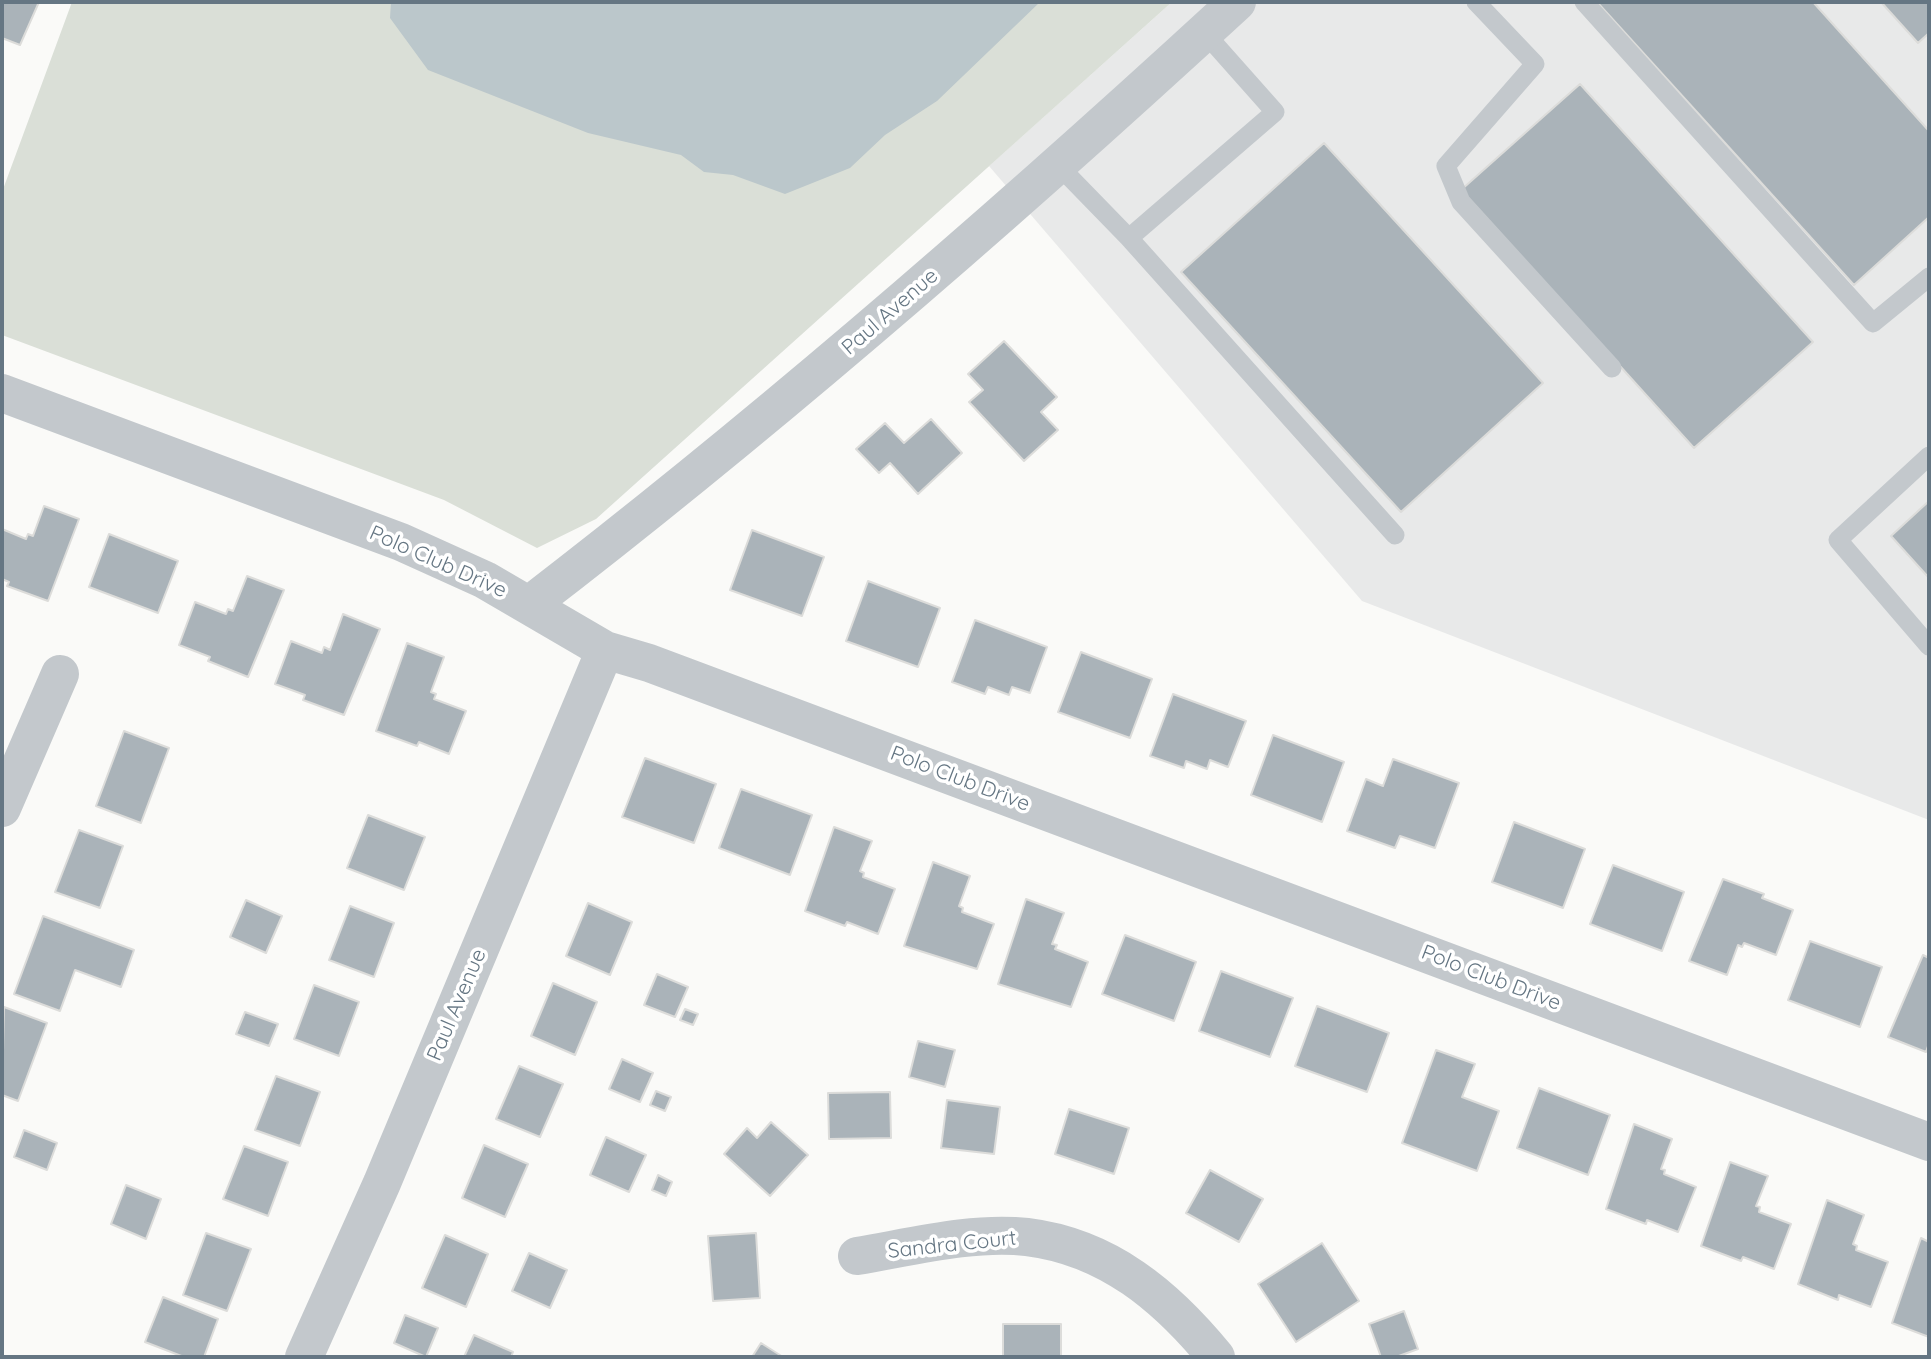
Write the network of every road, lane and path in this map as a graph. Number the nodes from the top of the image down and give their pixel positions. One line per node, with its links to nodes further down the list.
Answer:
1 (1237, 2): 4 (street, Paul Avenue)
2 (1476, 2): 8 (lane)
3 (1584, 2): 7 (lane)
4 (1204, 32): 5 (street, Paul Avenue); 6 (lane)
5 (1058, 165): 6 (lane); 12 (street, Paul Avenue)
6 (1129, 238): 11 (lane)
7 (1929, 277)
8 (1612, 368)
9 (2, 393): 12 (street, Polo Club Drive)
10 (1929, 456): 13 (lane)
11 (1395, 535)
12 (529, 605): 14 (street, Polo Club Drive)
13 (1929, 646)
14 (605, 650): 17 (street, Polo Club Drive); 19 (street, Paul Avenue)
15 (60, 674): 16 (street)
16 (2, 808)
17 (1929, 1142)
18 (857, 1256): 20 (street, Sandra Court)
19 (304, 1357)
20 (1216, 1357)

